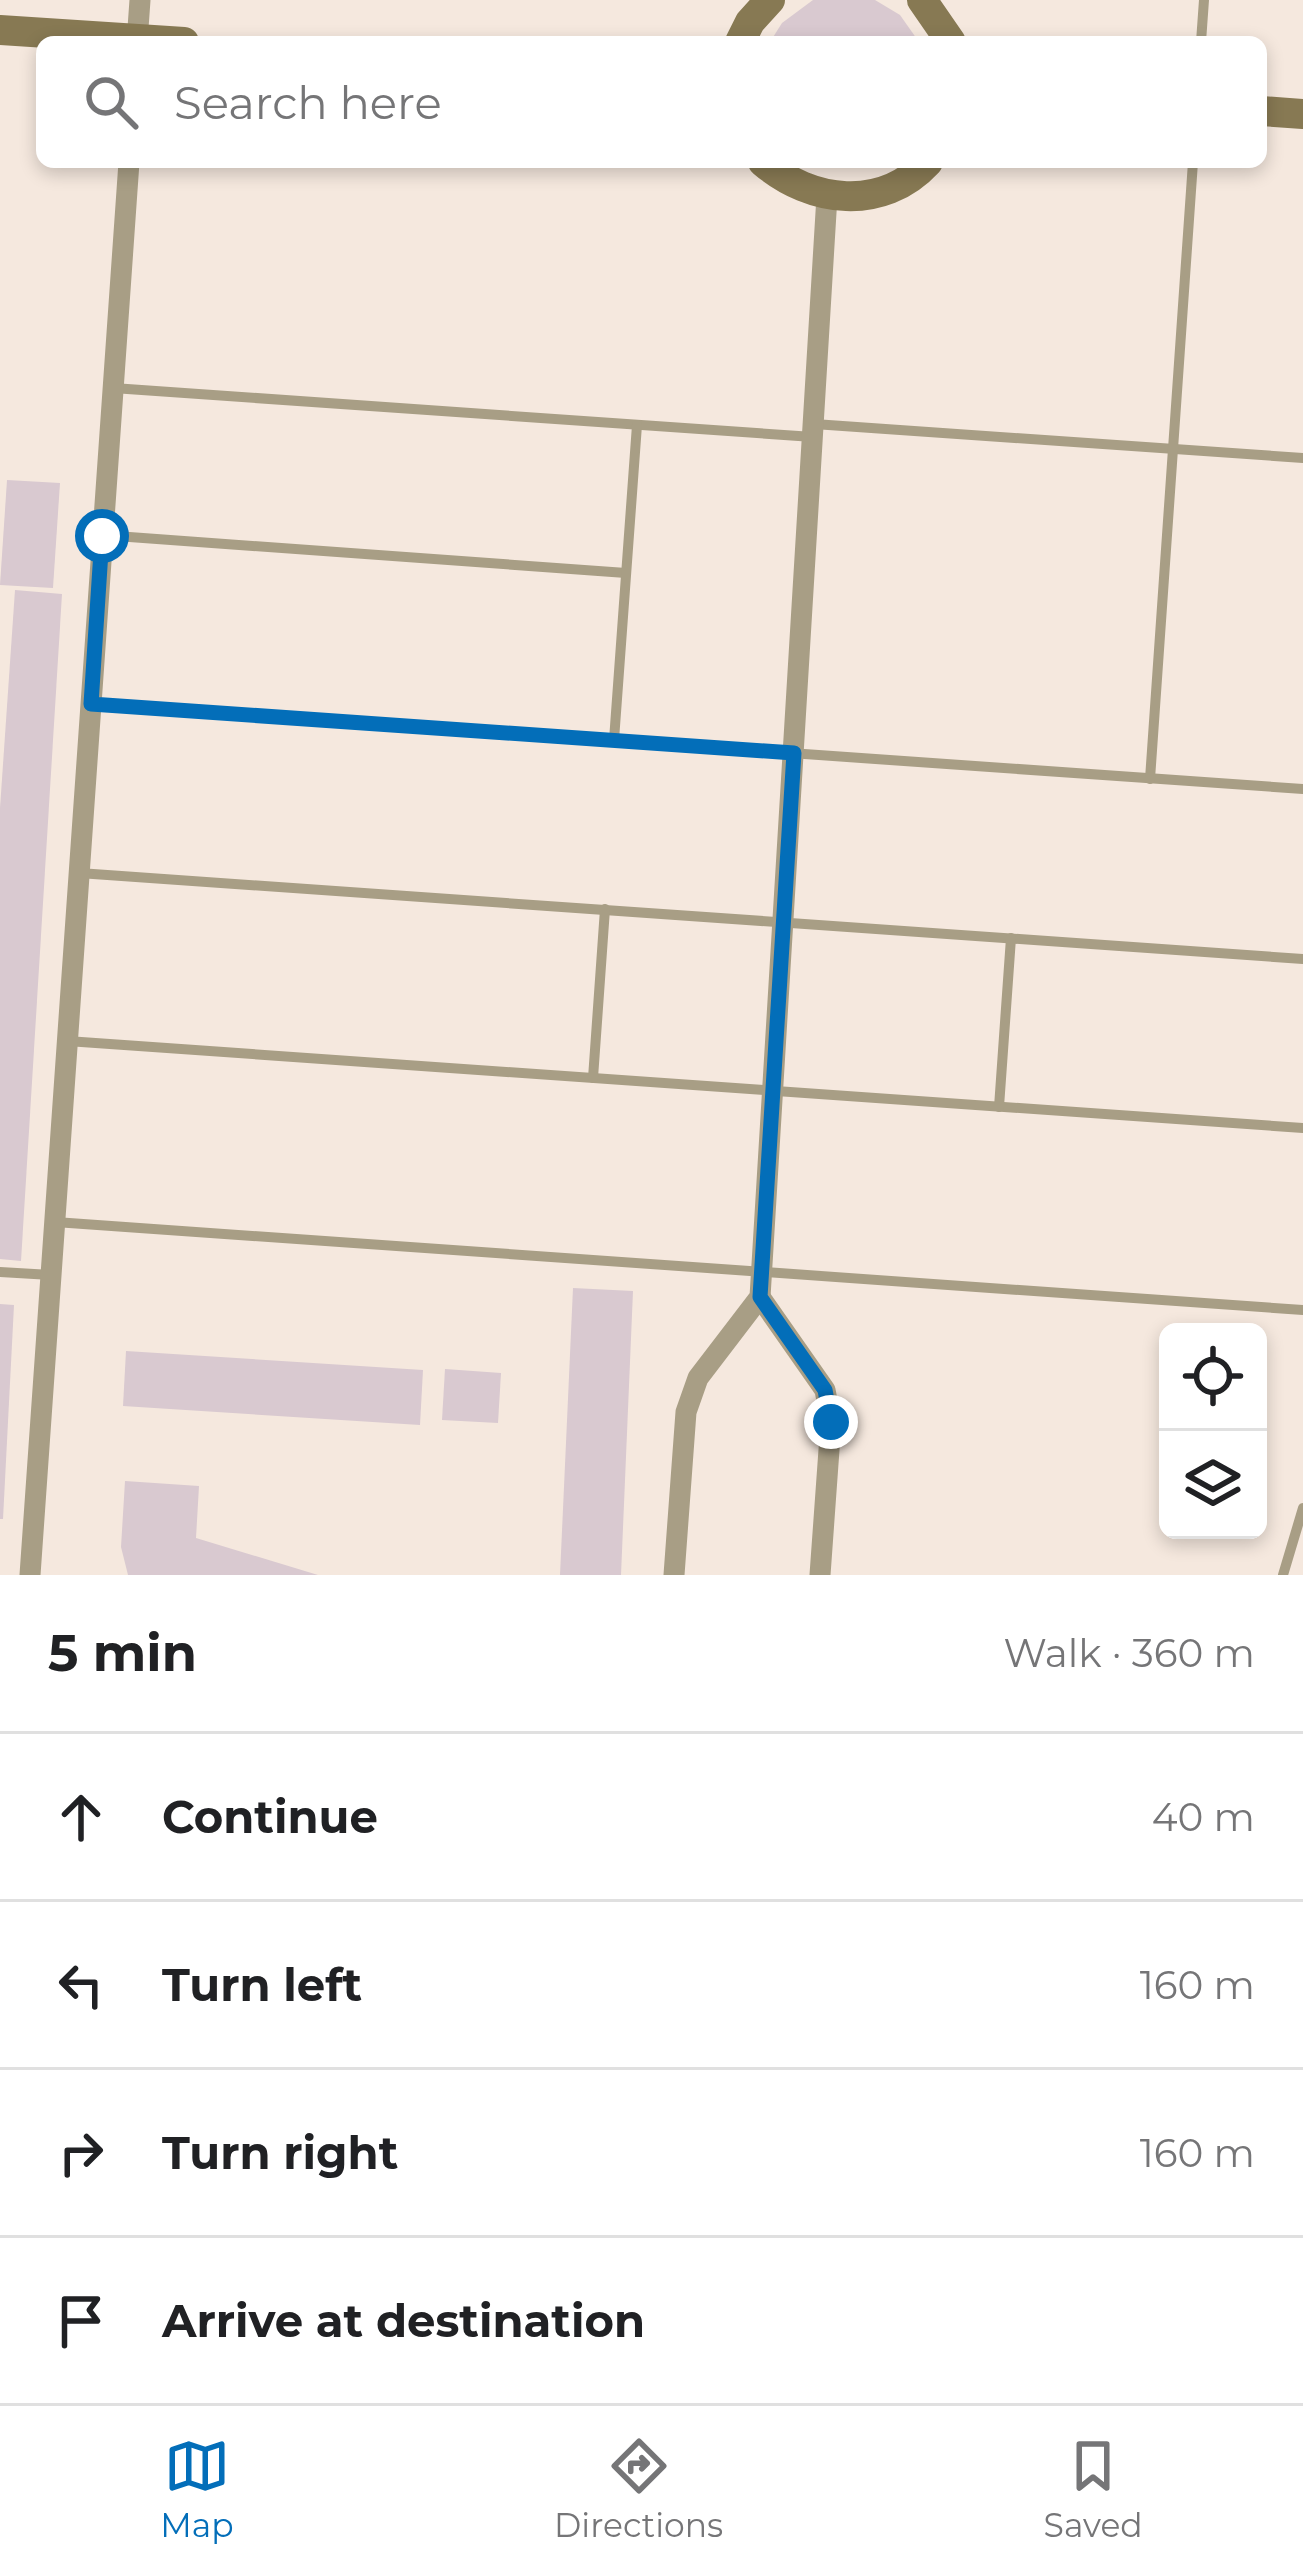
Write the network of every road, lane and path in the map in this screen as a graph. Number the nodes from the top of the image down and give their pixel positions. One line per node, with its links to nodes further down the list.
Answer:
1 (140, 0): 7 (street)
2 (770, 0): 8 (street)
3 (922, 0): 9 (street)
4 (1204, 0): 10 (lane)
5 (0, 30): 6 (street)
6 (82, 36)
7 (137, 36)
8 (743, 36)
9 (947, 36)
10 (1201, 36)
11 (1267, 111): 12 (street)
12 (1303, 114)
13 (129, 168): 18 (street)
14 (772, 168): 17 (street)
15 (920, 168): 17 (street)
16 (1193, 168): 21 (lane)
17 (827, 196): 20 (street)
18 (113, 388): 19 (lane); 23 (street)
19 (637, 425): 20 (lane); 24 (lane)
20 (813, 430): 21 (lane); 27 (street)
21 (1173, 449): 22 (lane); 28 (lane)
22 (1303, 458)
23 (102, 536): 24 (lane); 25 (street)
24 (626, 573): 26 (lane)
25 (91, 704): 26 (lane); 30 (street)
26 (614, 740): 27 (lane)
27 (794, 753): 28 (lane); 32 (street)
28 (1150, 778): 29 (lane)
29 (1303, 789)
30 (79, 872): 31 (lane); 35 (street)
31 (605, 909): 32 (lane); 36 (lane)
32 (783, 922): 33 (lane); 37 (street)
33 (1011, 938): 34 (lane); 38 (lane)
34 (1303, 959)
35 (67, 1041): 36 (lane); 40 (street)
36 (593, 1078): 37 (lane)
37 (773, 1091): 38 (lane); 42 (street)
38 (999, 1107): 39 (lane)
39 (1303, 1128)
40 (55, 1222): 42 (lane); 43 (street)
41 (0, 1272): 43 (lane)
42 (762, 1272): 44 (street); 45 (lane)
43 (51, 1275): 47 (street)
44 (760, 1297): 48 (street); 49 (street)
45 (1303, 1310)
46 (1303, 1508): 50 (lane)
47 (30, 1575)
48 (674, 1575)
49 (820, 1575)
50 (1283, 1575)

